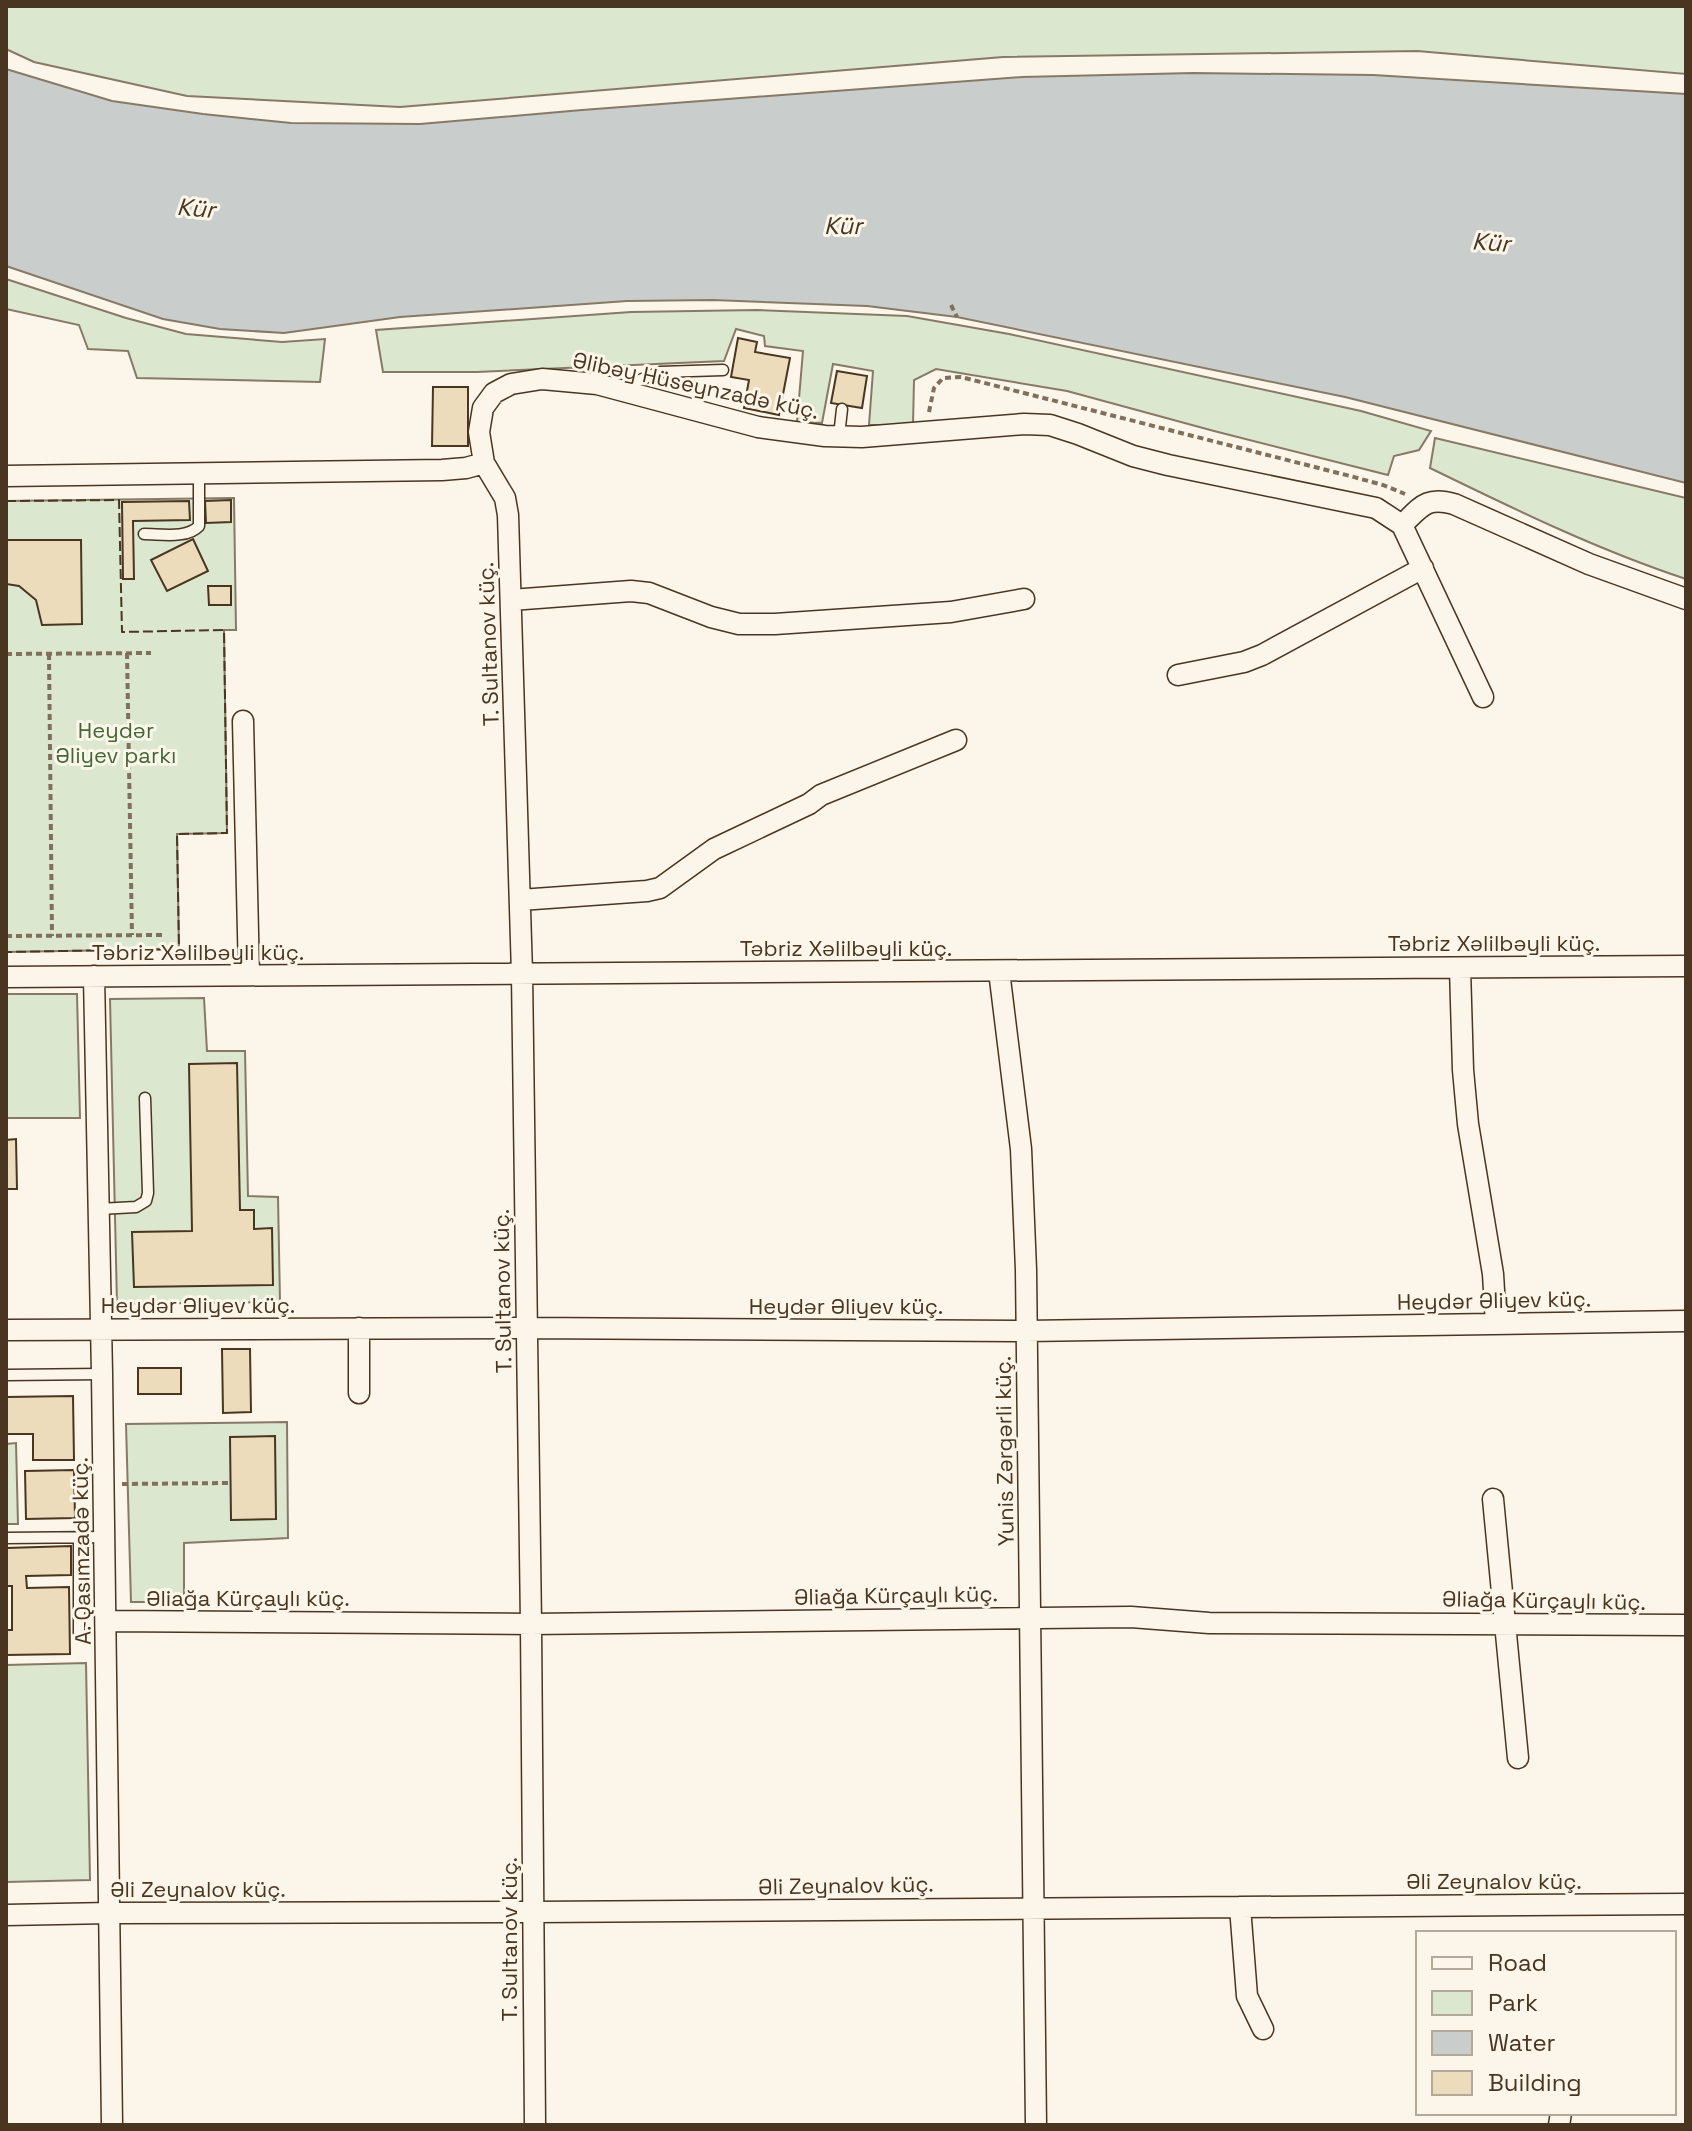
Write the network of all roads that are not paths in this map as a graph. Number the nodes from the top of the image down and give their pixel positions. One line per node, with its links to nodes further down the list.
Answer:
1 (723, 370): 2 (lane)
2 (618, 389): 4 (street, Əlibəy Hüseynzadə küç.); 5 (street, Əlibəy Hüseynzadə küç.)
3 (842, 409): 4 (lane)
4 (839, 436): 8 (street, Əlibəy Hüseynzadə küç.)
5 (484, 463): 6 (street); 13 (street, T. Sultanov küç.)
6 (199, 473): 7 (street); 9 (lane)
7 (6, 476)
8 (1402, 525): 10 (street); 12 (street)
9 (144, 534)
10 (1423, 568): 14 (street); 15 (street)
11 (1024, 599): 13 (street)
12 (1686, 599)
13 (511, 600): 18 (street, T. Sultanov küç.)
14 (1178, 675)
15 (1483, 697)
16 (243, 721): 23 (street)
17 (956, 740): 18 (street)
18 (520, 900): 22 (street, T. Sultanov küç.)
19 (1686, 966): 20 (street, Təbriz Xəlilbəyli küç.)
20 (1460, 968): 21 (street, Təbriz Xəlilbəyli küç.); 29 (street)
21 (999, 971): 22 (street, Təbriz Xəlilbəyli küç.); 34 (street, Yunis Zərgərli küç.)
22 (522, 974): 23 (street, Təbriz Xəlilbəyli küç.); 31 (street, T. Sultanov küç.)
23 (249, 975): 24 (street, Təbriz Xəlilbəyli küç.)
24 (94, 976): 25 (street, Təbriz Xəlilbəyli küç.); 27 (street, A. Qasımzadə küç.)
25 (6, 977)
26 (145, 1098): 27 (lane)
27 (99, 1209): 33 (street, A. Qasımzadə küç.)
28 (1686, 1321): 29 (street, Heydər Əliyev küç.)
29 (1496, 1324): 34 (street, Heydər Əliyev küç.)
30 (359, 1328): 31 (street, Heydər Əliyev küç.); 33 (street, Heydər Əliyev küç.); 37 (street)
31 (526, 1328): 34 (street, Heydər Əliyev küç.); 45 (street, T. Sultanov küç.)
32 (6, 1330): 33 (street, Heydər Əliyev küç.)
33 (102, 1330): 35 (street, A. Qasımzadə küç.)
34 (1027, 1331): 42 (street, Yunis Zərgərli küç.)
35 (102, 1374): 36 (lane); 40 (street, A. Qasımzadə küç.)
36 (6, 1375)
37 (359, 1393)
38 (1493, 1499): 44 (street)
39 (79, 1537): 40 (lane); 41 (lane); 47 (lane)
40 (105, 1537): 43 (street, A. Qasımzadə küç.)
41 (6, 1538)
42 (1030, 1617): 44 (street, Əliağa Kürçaylı küç.); 45 (street, Əliağa Kürçaylı küç.); 51 (street, Yunis Zərgərli küç.)
43 (106, 1621): 45 (street, Əliağa Kürçaylı küç.); 53 (street, A. Qasımzadə küç.)
44 (1505, 1623): 46 (street, Əliağa Kürçaylı küç.); 48 (street)
45 (531, 1624): 52 (street, T. Sultanov küç.)
46 (1686, 1625)
47 (79, 1633)
48 (1518, 1758)
49 (1686, 1904): 50 (street, Əli Zeynalov küç.)
50 (1240, 1907): 51 (street, Əli Zeynalov küç.); 55 (street)
51 (1033, 1908): 52 (street, Əli Zeynalov küç.); 58 (street, Yunis Zərgərli küç.)
52 (533, 1912): 53 (street, Əli Zeynalov küç.); 57 (street, T. Sultanov küç.)
53 (110, 1913): 54 (street, Əli Zeynalov küç.); 56 (street, A. Qasımzadə küç.)
54 (6, 1915)
55 (1263, 2029)
56 (112, 2125)
57 (535, 2125)
58 (1036, 2125)

